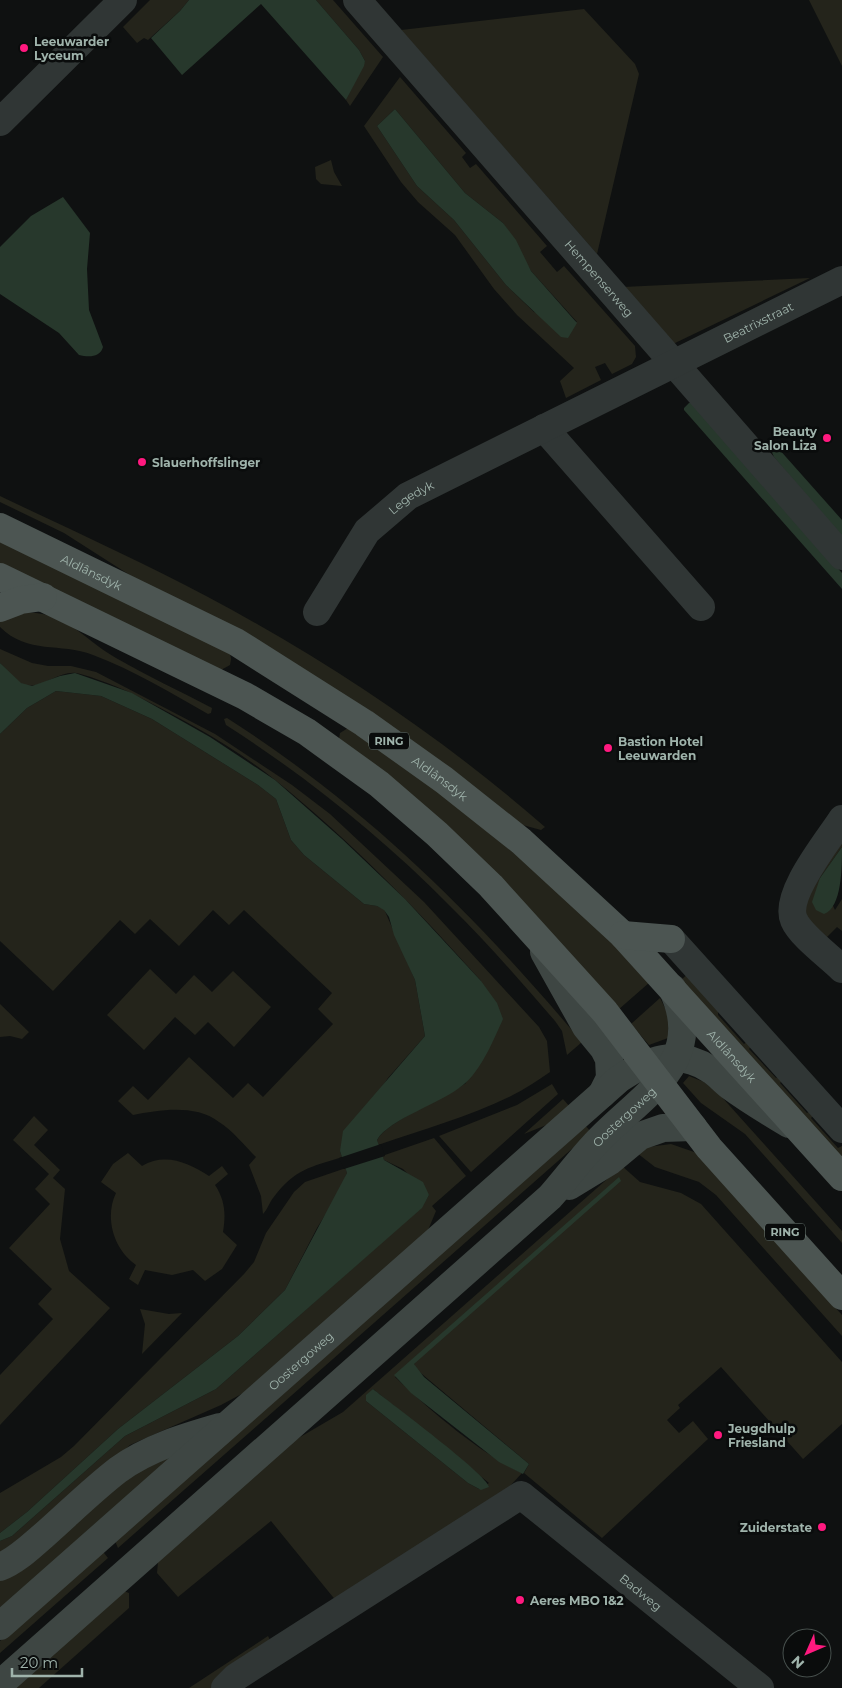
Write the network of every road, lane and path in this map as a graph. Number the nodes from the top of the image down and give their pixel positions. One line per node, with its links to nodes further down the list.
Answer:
1 (123, 0): 3 (street)
2 (356, 0): 5 (street, Hempenserweg)
3 (0, 122)
4 (842, 280): 5 (street, Beatrixstraat)
5 (673, 363): 6 (street, Legedyk); 8 (street, Hempenserweg)
6 (544, 428): 11 (street); 13 (street, Legedyk)
7 (0, 527): 16 (main road, Aldlânsdyk / RING)
8 (842, 556)
9 (0, 577): 10 (main road, RING)
10 (43, 597): 12 (main road); 15 (main road, RING)
11 (701, 607)
12 (0, 608)
13 (317, 612)
14 (842, 819): 18 (street)
15 (533, 932): 22 (main road, RING); 23 (main road)
16 (623, 935): 17 (main road); 19 (main road, Aldlânsdyk / RING)
17 (671, 939): 25 (street)
18 (842, 969)
19 (672, 988): 20 (main road); 26 (main road, Aldlânsdyk / RING)
20 (675, 1058): 21 (main road, Oostergoweg); 22 (main road, Oostergoweg)
21 (710, 1069): 26 (main road, Aldlânsdyk)
22 (651, 1073): 23 (main road, Oostergoweg); 24 (main road, RING); 28 (main road, Oostergoweg)
23 (602, 1094): 30 (main road, Oostergoweg)
24 (693, 1127): 28 (main road, Oostergoweg); 29 (main road, RING)
25 (842, 1129)
26 (802, 1132): 27 (main road, Aldlânsdyk / RING)
27 (842, 1177)
28 (550, 1197): 33 (main road, Oostergoweg)
29 (842, 1296)
30 (229, 1424): 31 (main road); 32 (main road, Oostergoweg)
31 (0, 1567)
32 (0, 1626)
33 (0, 1684)
34 (224, 1688): 35 (street, Badweg)
35 (760, 1688)

